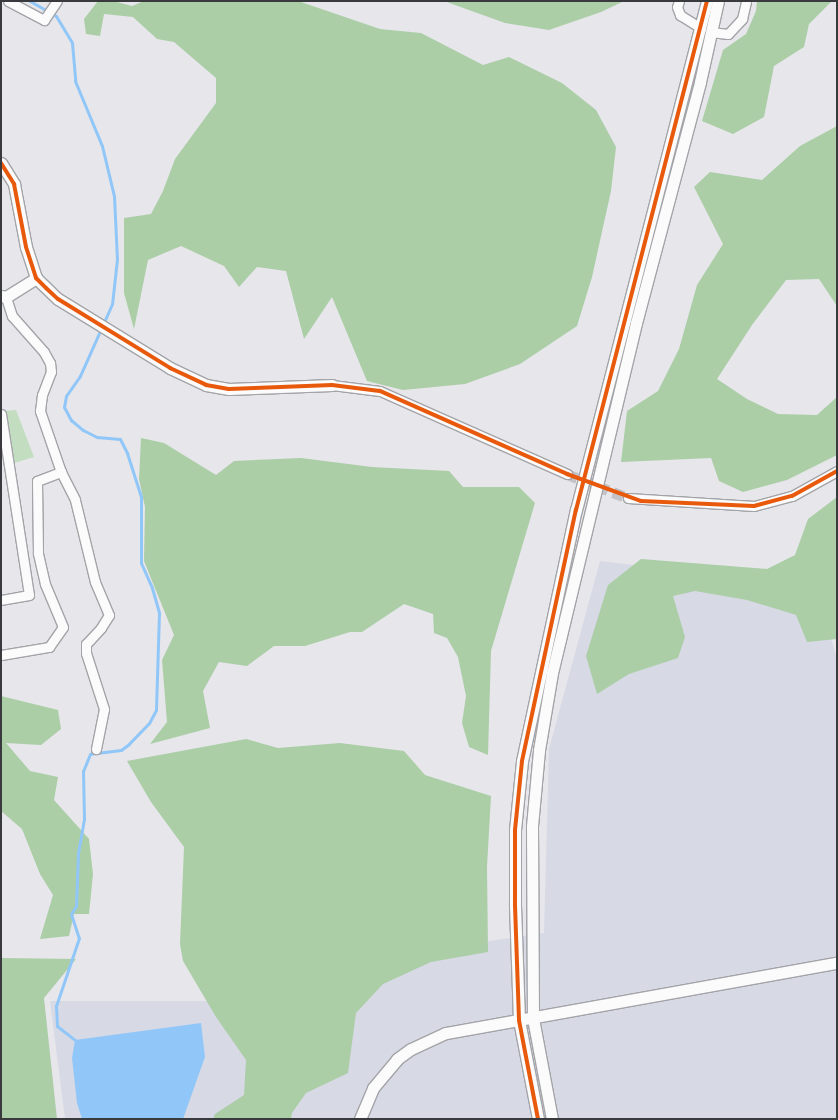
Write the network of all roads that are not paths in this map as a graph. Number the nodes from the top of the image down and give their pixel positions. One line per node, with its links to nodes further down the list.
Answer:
1 (8, 1): 2 (street)
2 (57, 1)
3 (679, 1): 7 (street)
4 (707, 1): 7 (street)
5 (718, 1): 7 (street)
6 (746, 1): 7 (street)
7 (706, 30): 21 (street); 22 (street)
8 (1, 164): 9 (street)
9 (36, 278): 10 (street); 11 (street)
10 (3, 296): 14 (street)
11 (332, 385): 15 (street)
12 (1, 414): 17 (street)
13 (837, 471): 16 (street)
14 (61, 472): 18 (street); 19 (street)
15 (567, 474)
16 (628, 498)
17 (1, 600)
18 (1, 655)
19 (96, 749)
20 (837, 963): 21 (street)
21 (533, 1018): 22 (street); 25 (street)
22 (519, 1020): 23 (street); 24 (street)
23 (360, 1119)
24 (538, 1119)
25 (552, 1119)

